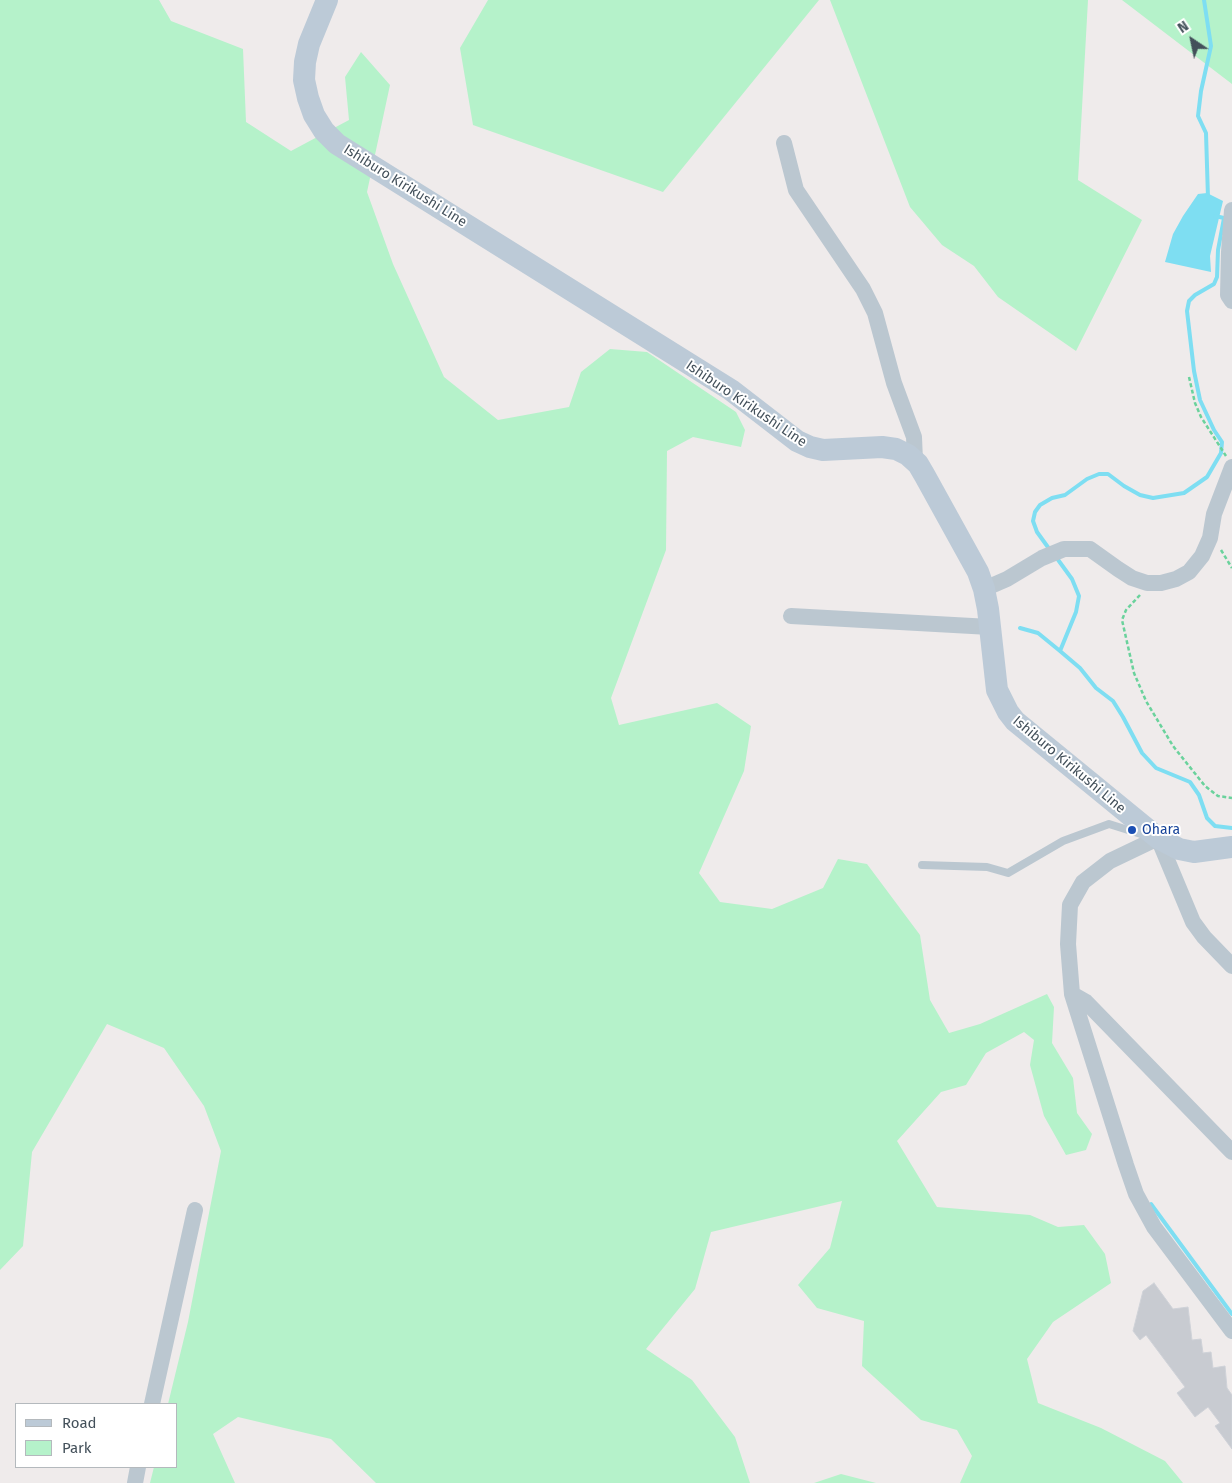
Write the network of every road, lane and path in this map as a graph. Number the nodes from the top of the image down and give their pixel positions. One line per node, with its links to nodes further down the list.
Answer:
1 (327, 0): 6 (main road, Ishiburo Kirikushi Line)
2 (784, 143): 6 (street)
3 (1232, 210): 4 (street)
4 (1232, 301)
5 (1189, 377): 7 (path)
6 (915, 461): 11 (main road, Ishiburo Kirikushi Line)
7 (1229, 463): 8 (street)
8 (1210, 538): 9 (path); 10 (street)
9 (1232, 568)
10 (1147, 583): 11 (street); 14 (path)
11 (984, 588): 13 (main road, Ishiburo Kirikushi Line)
12 (791, 616): 13 (street)
13 (990, 627): 15 (main road, Ishiburo Kirikushi Line)
14 (1232, 798)
15 (1158, 838): 16 (main road, Ishiburo Kirikushi Line); 17 (lane); 18 (street); 19 (street)
16 (1232, 847)
17 (922, 866)
18 (1232, 966)
19 (1072, 994): 20 (street); 22 (street)
20 (1232, 1152)
21 (195, 1210): 23 (street)
22 (1232, 1330)
23 (152, 1403)
24 (138, 1468): 25 (street)
25 (135, 1483)

